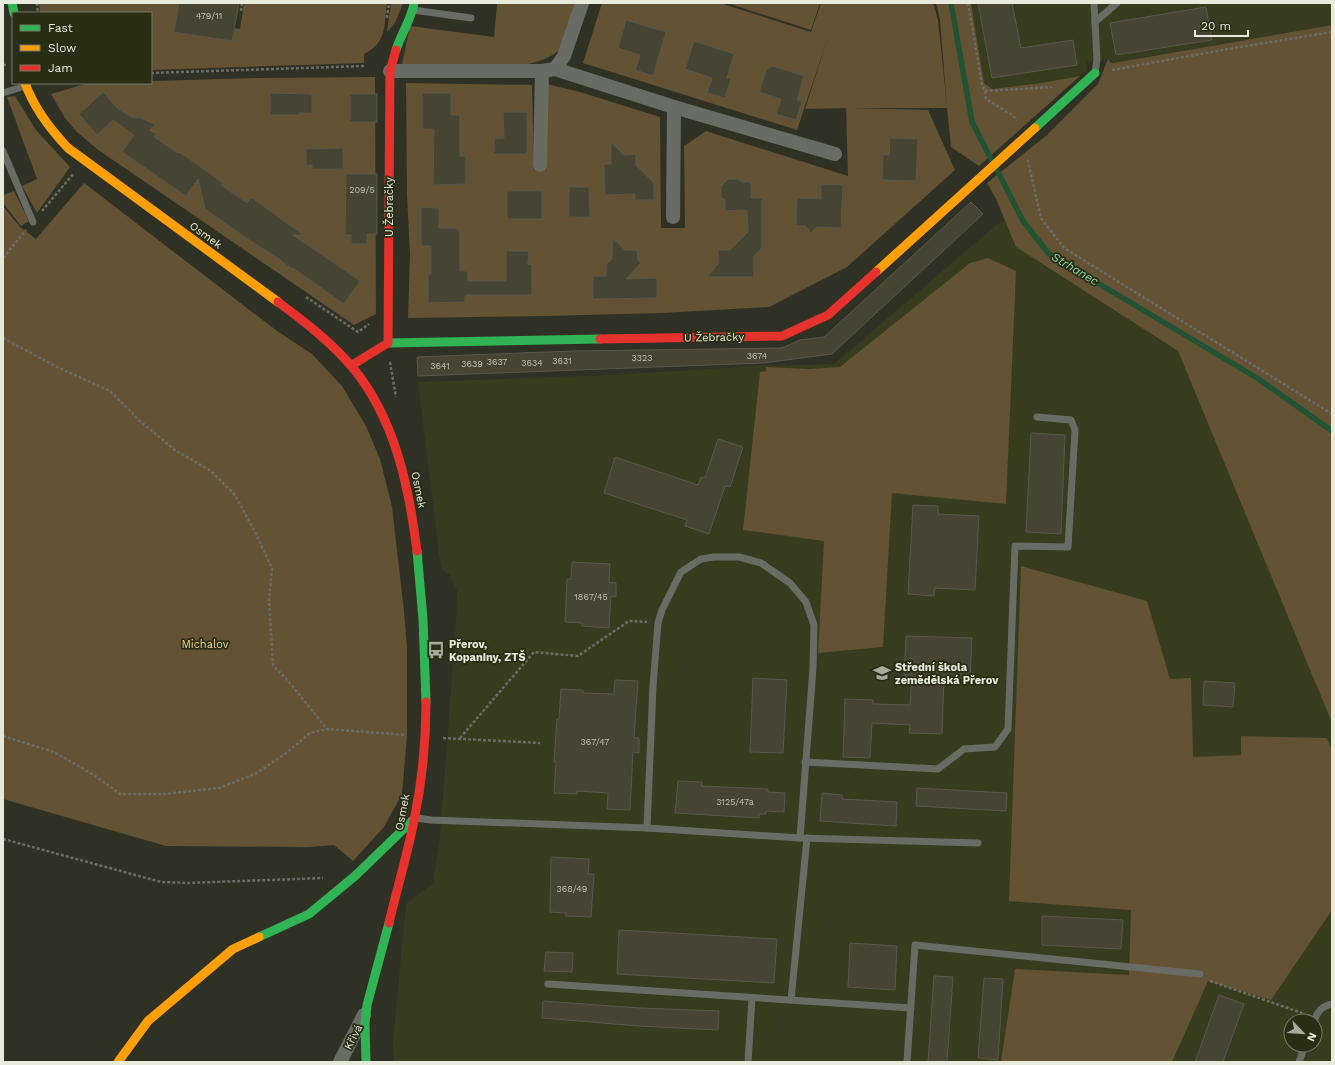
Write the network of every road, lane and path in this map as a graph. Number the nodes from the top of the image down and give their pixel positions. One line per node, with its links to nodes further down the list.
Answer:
1 (242, 3): 7 (path)
2 (582, 3): 12 (street)
3 (968, 3): 18 (path)
4 (1094, 3): 9 (lane)
5 (1117, 3): 9 (lane)
6 (413, 7): 8 (lane); 13 (street, U Žebračky)
7 (241, 11)
8 (471, 18)
9 (1095, 22): 15 (lane)
10 (1332, 32): 15 (path)
11 (364, 66): 14 (path)
12 (548, 70): 13 (street); 20 (street); 26 (street)
13 (390, 71): 31 (street, U Žebračky)
14 (152, 73)
15 (1095, 73): 21 (street, U Žebračky)
16 (25, 84): 19 (lane); 25 (street, Osmek)
17 (1054, 87): 18 (path)
18 (985, 91): 21 (path)
19 (3, 94)
20 (674, 107): 24 (street); 27 (street)
21 (1030, 133): 23 (street, U Žebračky)
22 (3, 151): 28 (lane)
23 (1011, 151): 31 (street, U Žebračky); 33 (path)
24 (835, 154)
25 (84, 161): 28 (path); 32 (street, Osmek)
26 (540, 165)
27 (673, 217)
28 (33, 222): 29 (path)
29 (3, 258)
30 (3, 338): 36 (path)
31 (388, 344): 32 (street, U Žebračky)
32 (352, 365): 38 (street, Osmek)
33 (1332, 414)
34 (1037, 417): 41 (lane)
35 (658, 623): 39 (path); 41 (lane); 43 (lane)
36 (327, 729): 37 (path); 38 (path)
37 (3, 736)
38 (425, 736): 39 (path); 42 (street, Osmek)
39 (460, 738): 40 (path)
40 (540, 743)
41 (805, 762): 44 (lane)
42 (415, 818): 43 (lane); 54 (street, Osmek); 57 (street)
43 (647, 828): 44 (lane)
44 (804, 838): 46 (lane); 51 (lane)
45 (3, 839): 47 (path)
46 (978, 843)
47 (325, 878)
48 (1200, 974): 53 (lane); 55 (path)
49 (548, 984): 50 (lane)
50 (752, 998): 51 (lane); 60 (lane)
51 (791, 1000): 53 (lane)
52 (1332, 1004): 56 (lane)
53 (911, 1008): 61 (lane)
54 (366, 1012): 58 (street, Křivá); 59 (street, Osmek)
55 (1298, 1013)
56 (1318, 1013)
57 (118, 1062)
58 (340, 1062)
59 (366, 1062)
60 (748, 1062)
61 (907, 1062)

